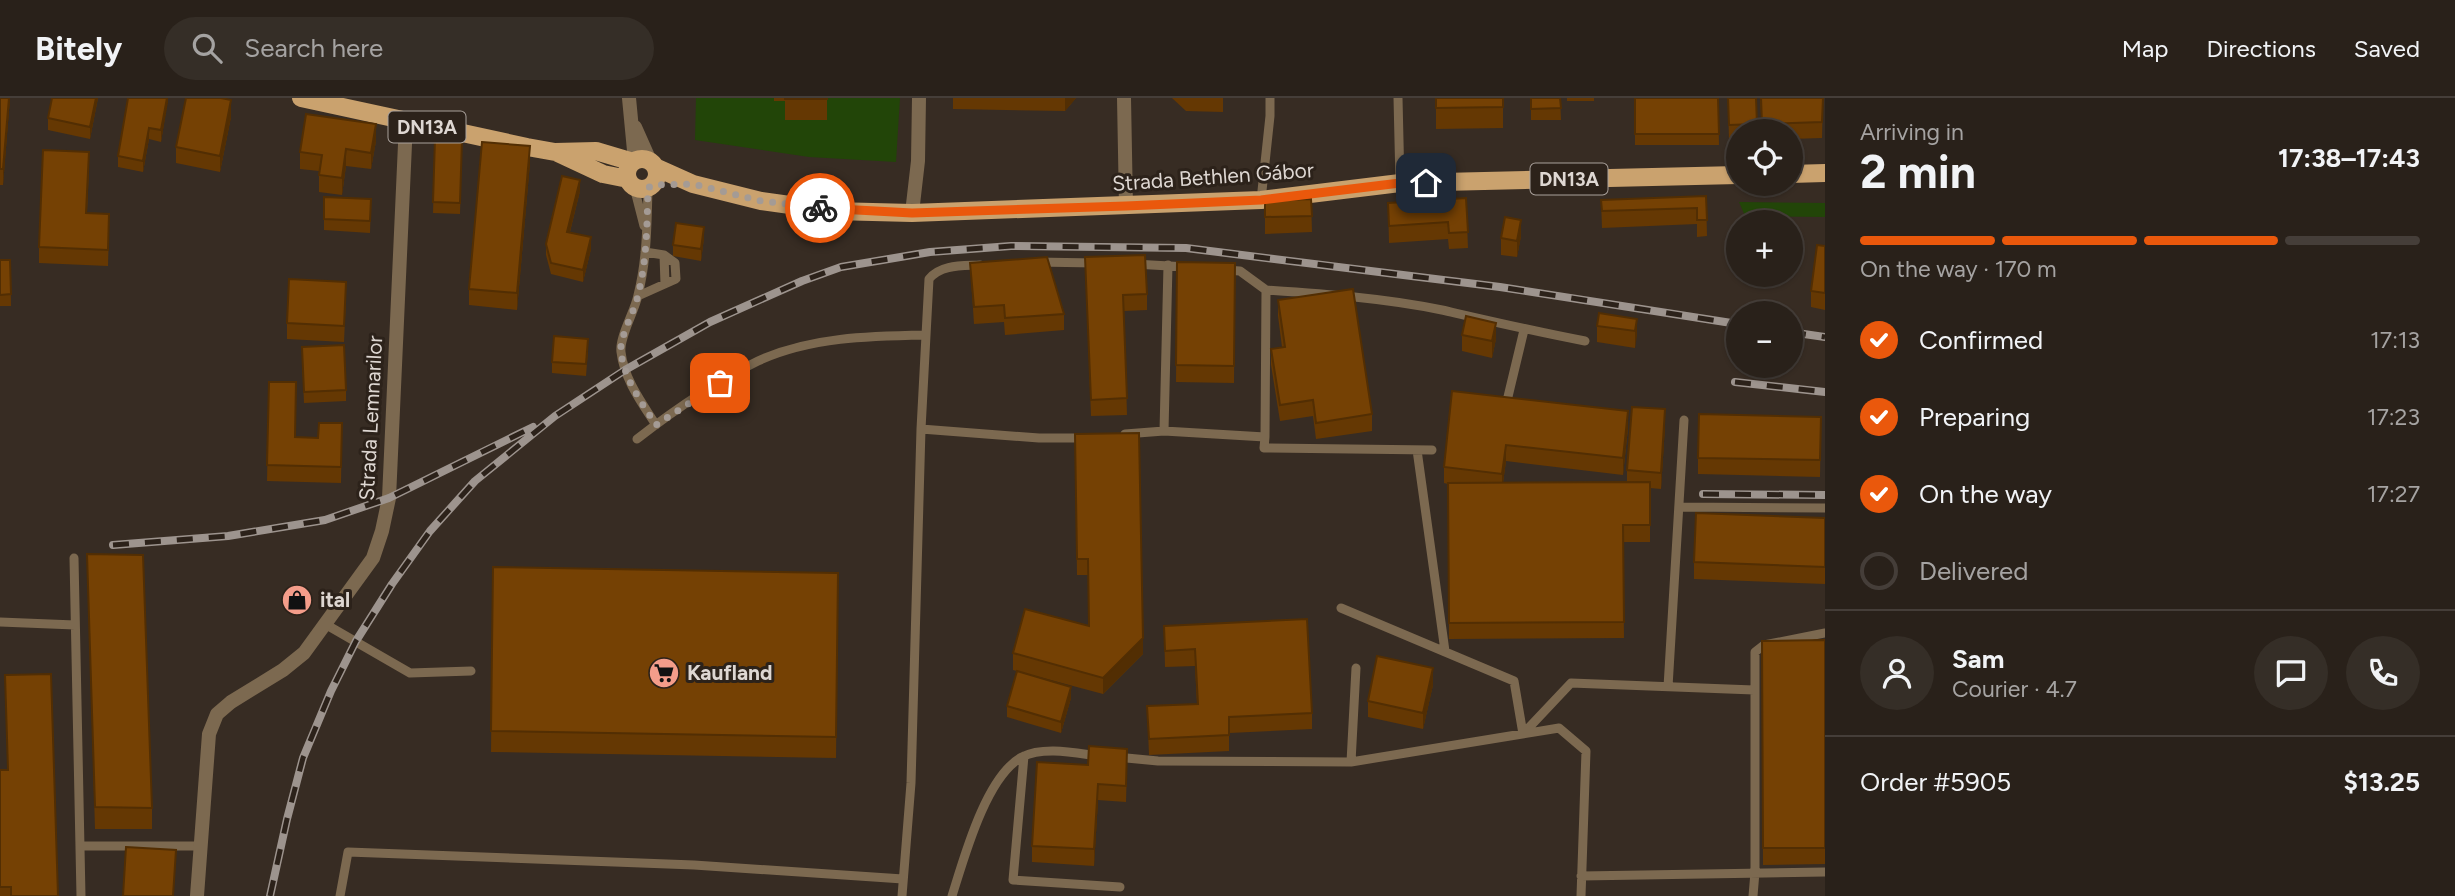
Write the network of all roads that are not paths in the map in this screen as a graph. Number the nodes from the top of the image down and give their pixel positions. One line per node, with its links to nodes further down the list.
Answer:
1 (629, 98): 10 (street)
2 (919, 98): 15 (street)
3 (1124, 98): 14 (street)
4 (1270, 98): 13 (lane)
5 (1398, 98): 12 (lane)
6 (310, 99): 7 (main road, DN13A)
7 (406, 122): 10 (main road, DN13A); 45 (street, Strada Lemnarilor)
8 (1803, 173): 9 (main road)
9 (1825, 173)
10 (642, 174): 15 (main road, Strada Bethlen Gábor / DN13A); 16 (lane)
11 (1726, 175): 12 (main road, Strada Bethlen Gábor / DN13A)
12 (1400, 183): 13 (main road, Strada Bethlen Gábor / DN13A)
13 (1261, 200): 14 (main road, Strada Bethlen Gábor / DN13A)
14 (1126, 206): 15 (main road, Strada Bethlen Gábor / DN13A)
15 (912, 213)
16 (645, 252): 25 (lane); 25 (lane)
17 (1022, 263): 19 (lane)
18 (995, 264): 27 (lane)
19 (1113, 264)
20 (1126, 264): 21 (lane)
21 (1168, 265): 22 (lane); 33 (lane)
22 (1192, 267)
23 (1216, 269): 24 (lane)
24 (1266, 290): 26 (lane); 36 (lane)
25 (638, 296): 31 (lane)
26 (1524, 330): 28 (lane); 29 (lane)
27 (926, 335): 31 (lane); 32 (lane)
28 (1585, 341)
29 (1506, 405)
30 (1684, 420): 40 (lane)
31 (656, 425): 37 (lane)
32 (921, 429): 35 (lane); 61 (lane)
33 (1164, 431): 34 (lane); 36 (lane)
34 (1119, 435)
35 (1097, 437)
36 (1265, 437): 38 (lane)
37 (637, 439)
38 (1417, 450): 39 (lane); 48 (lane)
39 (1432, 450)
40 (1679, 507): 41 (lane); 51 (lane)
41 (1825, 508)
42 (74, 558): 46 (lane)
43 (1341, 608): 48 (lane)
44 (0, 622): 46 (lane)
45 (325, 624): 50 (lane); 57 (street, Strada Lemnarilor)
46 (75, 625): 56 (lane)
47 (1825, 633): 52 (lane)
48 (1445, 651): 53 (lane)
49 (1356, 668): 55 (lane)
50 (471, 671)
51 (1668, 687): 52 (lane); 53 (lane)
52 (1754, 690): 59 (lane)
53 (1523, 734): 55 (lane); 60 (lane)
54 (1024, 756): 55 (lane); 62 (lane); 67 (lane)
55 (1351, 762)
56 (80, 846): 57 (lane); 63 (lane)
57 (199, 846): 64 (street, Strada Lemnarilor)
58 (1825, 872): 59 (lane)
59 (1755, 873): 60 (lane); 69 (lane)
60 (1581, 876): 68 (lane)
61 (903, 879): 65 (lane); 66 (lane)
62 (1120, 887)
63 (81, 896)
64 (197, 896)
65 (340, 896)
66 (902, 896)
67 (953, 896)
68 (1581, 896)
69 (1753, 896)

